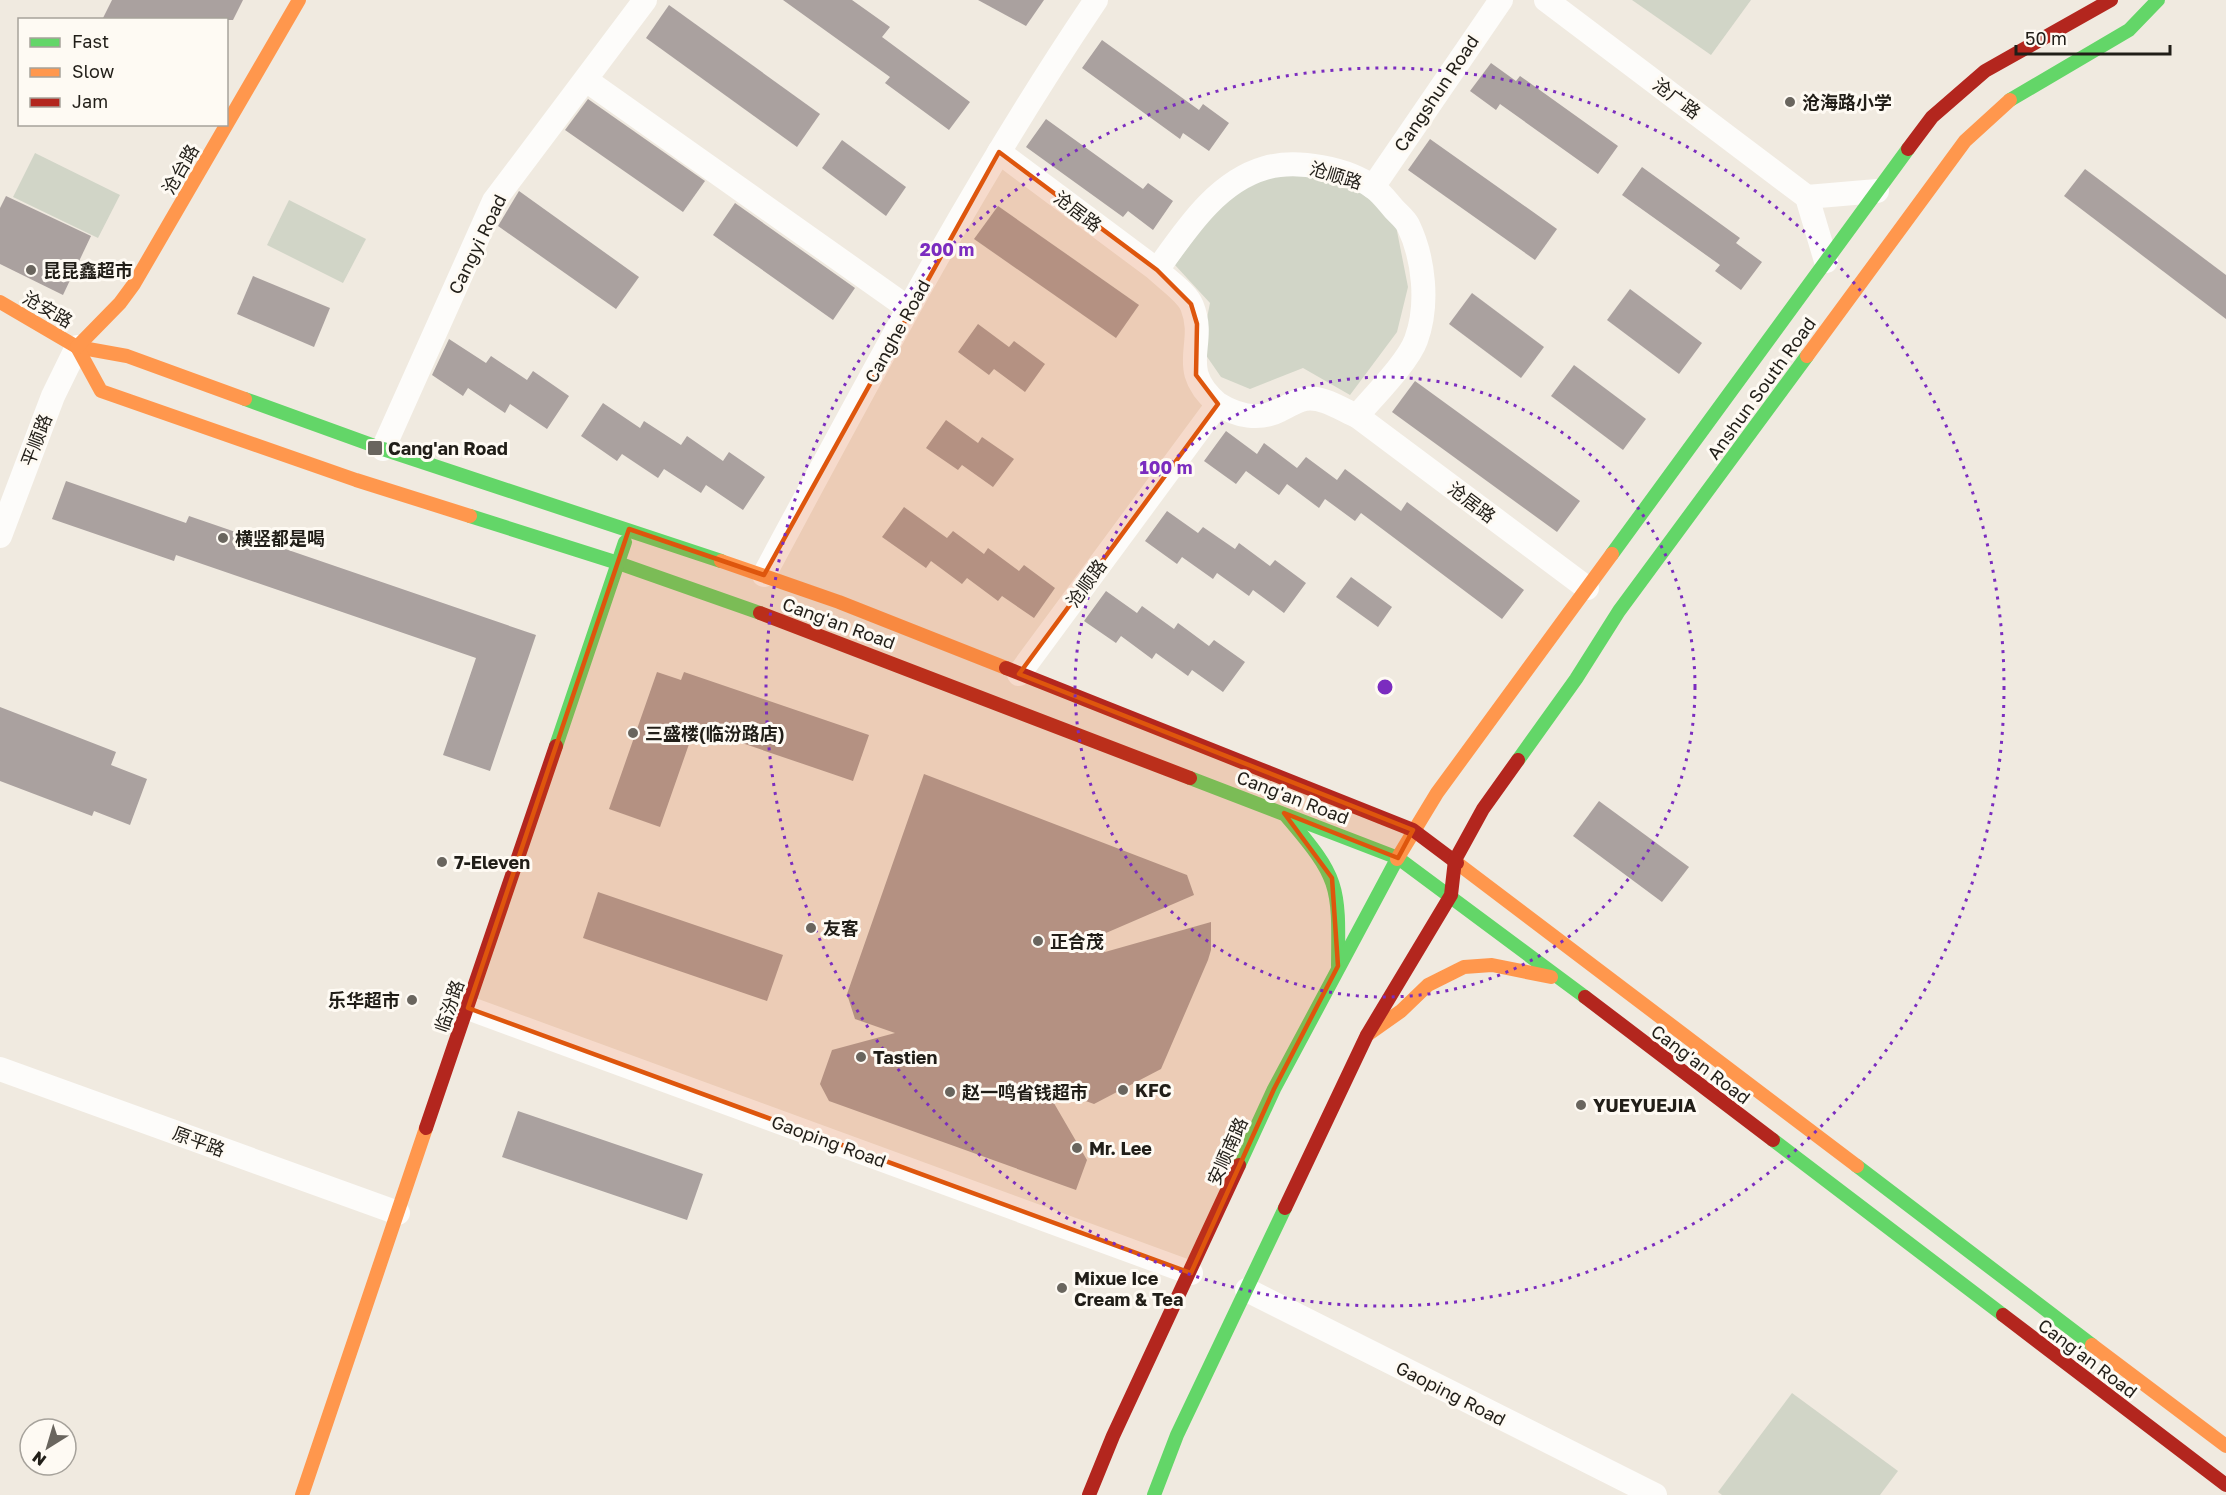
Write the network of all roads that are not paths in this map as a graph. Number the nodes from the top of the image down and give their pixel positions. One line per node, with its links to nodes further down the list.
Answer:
1 (299, 0): 9 (street, 沧台路)
2 (645, 0): 8 (street, Cangyi Road)
3 (1096, 0): 11 (street, Canghe Road)
4 (1501, 0): 12 (street, Cangshun Road)
5 (1546, 0): 14 (street, 沧广路)
6 (2111, 0): 13 (street, Anshun South Road)
7 (2158, 0): 32 (street, Anshun South Road)
8 (586, 80): 18 (street); 22 (street, Cangyi Road)
9 (228, 122)
10 (226, 126): 19 (street, 沧台路)
11 (999, 152): 16 (street, 沧居路); 18 (street, Canghe Road)
12 (1374, 187): 16 (street, 沧顺路); 21 (street, 沧顺路)
13 (1877, 191): 14 (street); 15 (street, Anshun South Road)
14 (1807, 197): 15 (street)
15 (1826, 261): 27 (street, Anshun South Road)
16 (1157, 270): 20 (street)
17 (0, 302): 19 (street, 沧安路)
18 (908, 308): 26 (street, Canghe Road)
19 (77, 346): 22 (street, Cang'an Road); 24 (street, 平顺路); 25 (street, Cang'an Road)
20 (1218, 404): 21 (street); 28 (street, 沧顺路)
21 (1357, 416): 27 (street, 沧居路)
22 (383, 449): 23 (street, Cang'an Road)
23 (629, 529): 25 (street, 临汾路); 26 (street, Cang'an Road)
24 (0, 536)
25 (618, 562): 29 (street, Cang'an Road); 36 (street, 临汾路)
26 (764, 575): 28 (street, Cang'an Road)
27 (1587, 588): 30 (street, Anshun South Road)
28 (1019, 674): 30 (street, Cang'an Road)
29 (1284, 813): 31 (street, Cang'an Road); 34 (street)
30 (1413, 830): 31 (street, 安顺南路); 32 (street, Cang'an Road)
31 (1398, 858): 33 (street, Cang'an Road); 34 (street, 安顺南路)
32 (1455, 860): 33 (street); 42 (street, Cang'an Road)
33 (1451, 895): 35 (street, Cang'an Road); 37 (street)
34 (1338, 966): 40 (street, 安顺南路)
35 (1560, 979): 37 (street); 43 (street, Cang'an Road)
36 (468, 1008): 39 (street, 临汾路); 40 (street, Gaoping Road)
37 (1366, 1035): 41 (street)
38 (0, 1069): 39 (street, 原平路)
39 (398, 1213): 44 (street, 临汾路)
40 (1191, 1273): 45 (street, 安顺南路)
41 (1247, 1290): 46 (street); 47 (street, Gaoping Road)
42 (2226, 1446)
43 (2226, 1485)
44 (302, 1495)
45 (1089, 1495)
46 (1154, 1495)
47 (1655, 1495)

